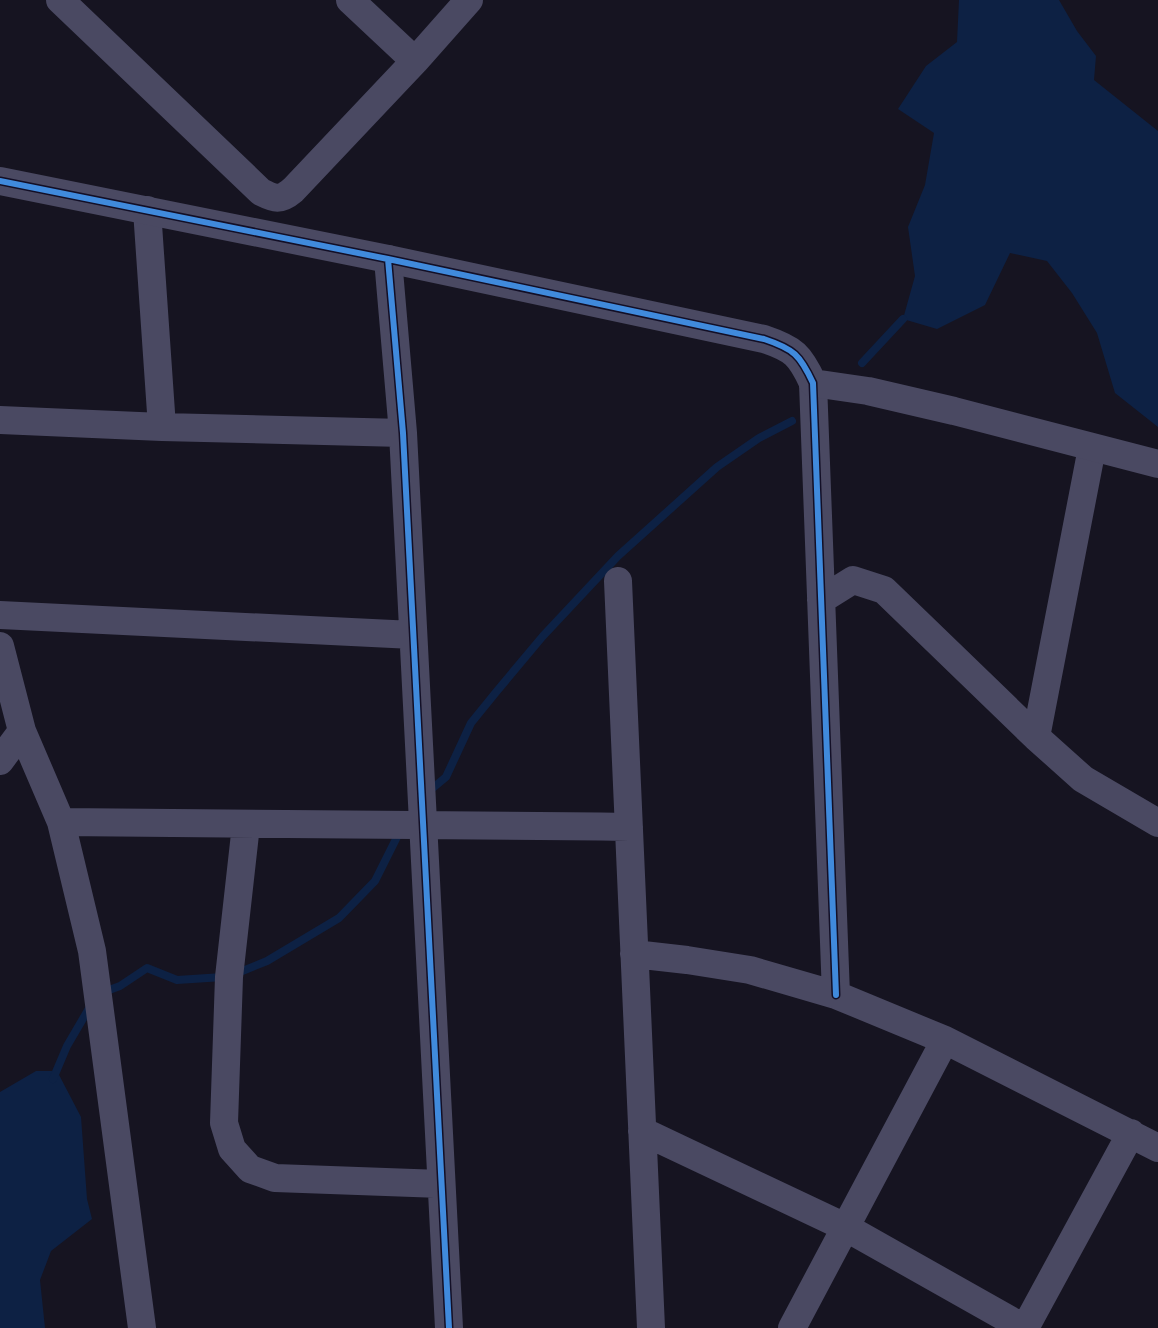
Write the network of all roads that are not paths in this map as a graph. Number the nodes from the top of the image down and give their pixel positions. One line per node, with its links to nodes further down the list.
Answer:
1 (60, 0): 6 (street)
2 (350, 0): 4 (street)
3 (470, 0): 4 (street)
4 (415, 60): 6 (street)
5 (0, 181): 7 (street)
6 (273, 198): 8 (street)
7 (147, 210): 8 (street); 12 (street)
8 (270, 235): 9 (street)
9 (388, 259): 10 (street); 13 (street)
10 (813, 384): 14 (street); 17 (street)
11 (0, 420): 12 (street)
12 (162, 426): 13 (street)
13 (403, 433): 19 (street)
14 (1092, 448): 15 (street); 22 (street)
15 (1158, 464)
16 (618, 580): 28 (street)
17 (821, 600): 22 (street); 30 (street)
18 (0, 615): 19 (street)
19 (413, 635): 26 (street)
20 (0, 646): 21 (street)
21 (22, 731): 23 (street); 24 (street)
22 (1036, 738): 25 (street)
23 (0, 761)
24 (61, 822): 27 (street); 37 (street)
25 (1158, 823)
26 (423, 824): 27 (street); 28 (street); 35 (street)
27 (246, 825): 35 (street)
28 (629, 827): 29 (street)
29 (634, 954): 30 (street); 32 (street)
30 (836, 995): 31 (street)
31 (945, 1040): 33 (street); 36 (street)
32 (642, 1131): 36 (street); 39 (street)
33 (1131, 1133): 34 (street); 41 (street)
34 (1158, 1148)
35 (441, 1184): 38 (street)
36 (845, 1227): 40 (street); 41 (street)
37 (142, 1328)
38 (449, 1328)
39 (651, 1328)
40 (792, 1328)
41 (1024, 1328)

